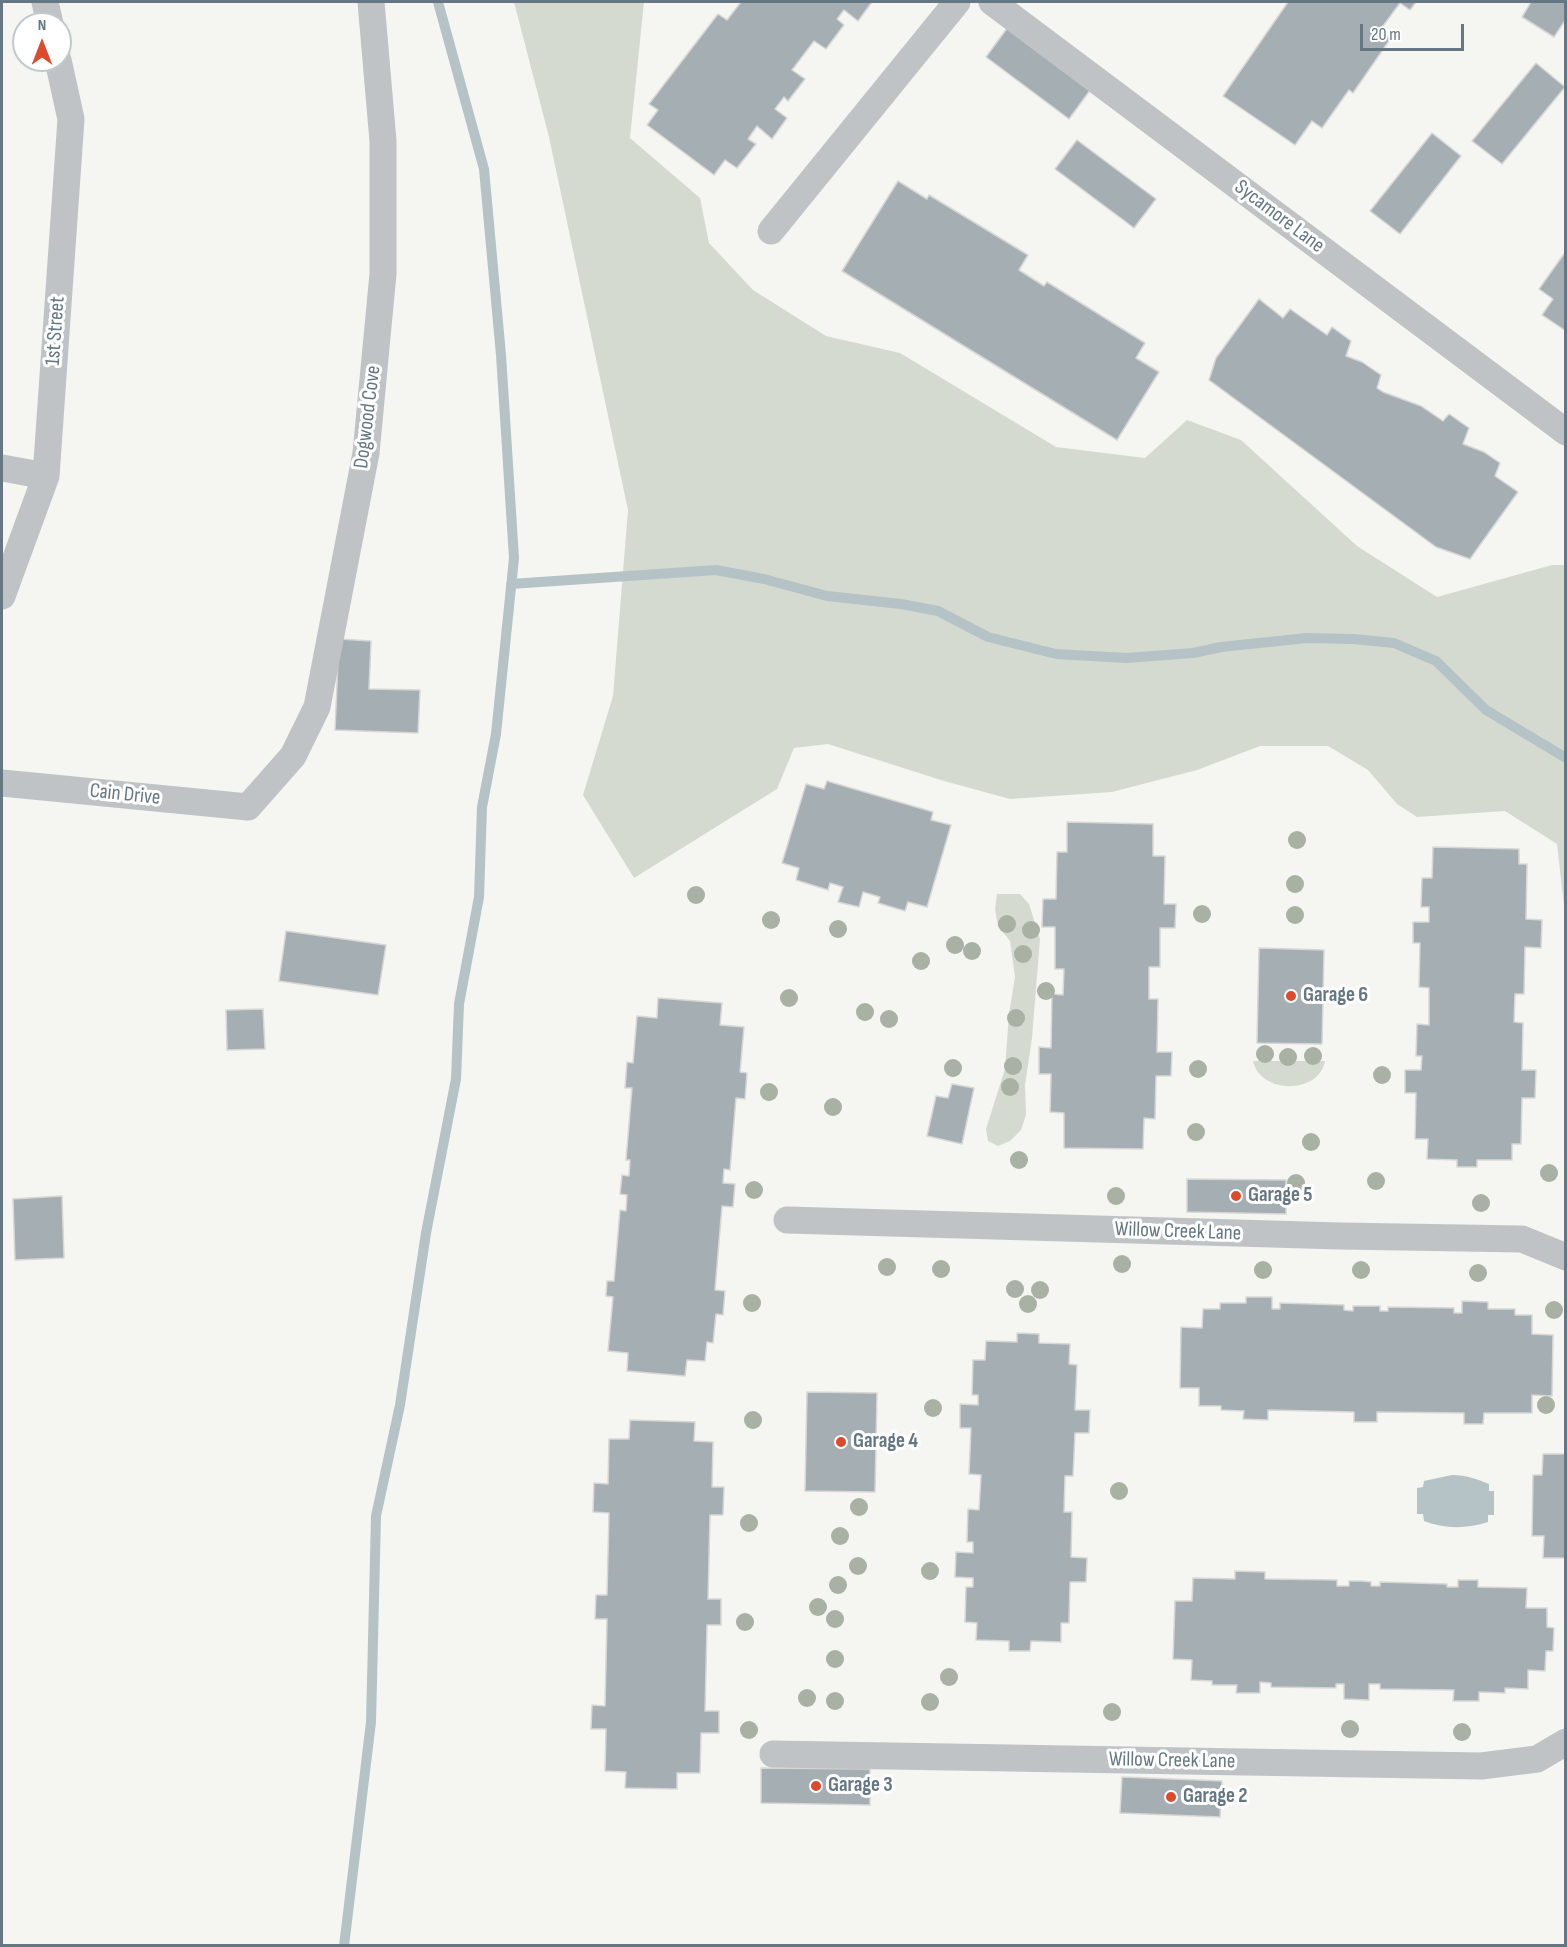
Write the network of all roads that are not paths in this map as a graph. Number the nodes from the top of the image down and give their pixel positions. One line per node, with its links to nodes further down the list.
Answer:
1 (371, 2): 11 (street, Dogwood Cove)
2 (957, 2): 5 (street)
3 (992, 2): 6 (street, Sycamore Lane)
4 (61, 72): 8 (street, 1st Street)
5 (771, 231)
6 (1566, 432)
7 (2, 468): 8 (street)
8 (46, 476): 9 (street, 1st Street)
9 (2, 596)
10 (2, 783): 11 (street, Cain Drive)
11 (248, 807)
12 (788, 1220): 13 (street, Willow Creek Lane)
13 (1566, 1257)
14 (1566, 1742): 15 (street, Willow Creek Lane)
15 (773, 1754)

